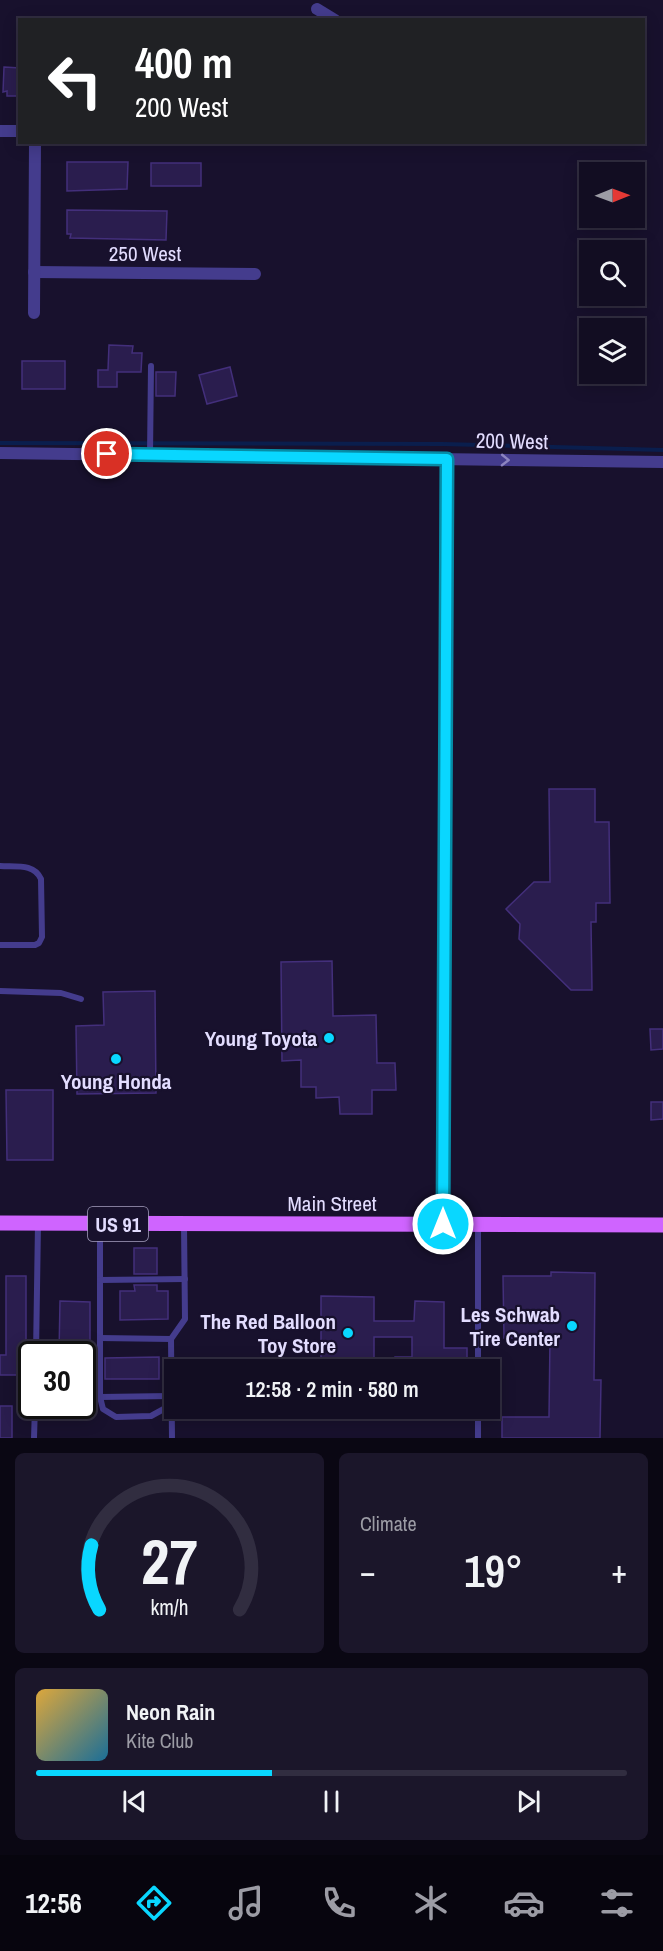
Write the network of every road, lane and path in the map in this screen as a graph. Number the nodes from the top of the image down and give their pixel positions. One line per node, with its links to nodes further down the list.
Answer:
1 (317, 9): 2 (street)
2 (332, 18)
3 (0, 131): 4 (street)
4 (18, 131)
5 (35, 144): 6 (street)
6 (34, 272): 7 (street, 250 West); 8 (street)
7 (255, 274)
8 (34, 313)
9 (151, 366): 10 (lane)
10 (150, 451): 11 (street, 200 West); 12 (street, 200 West)
11 (0, 453)
12 (447, 459): 13 (street, 200 West, one-way to 13); 22 (street)
13 (663, 462)
14 (0, 866): 15 (lane)
15 (0, 945)
16 (0, 991): 17 (lane)
17 (81, 999)
18 (0, 1223): 19 (main road, Main Street / US 91)
19 (38, 1224): 20 (main road, Main Street / US 91); 29 (lane)
20 (100, 1224): 21 (main road, Main Street / US 91); 26 (lane)
21 (184, 1224): 22 (main road, Main Street / US 91); 25 (lane)
22 (443, 1224): 23 (main road, Main Street / US 91)
23 (478, 1224): 24 (main road, Main Street / US 91); 31 (lane)
24 (663, 1225)
25 (185, 1279): 26 (lane); 28 (lane)
26 (100, 1280): 27 (lane)
27 (100, 1338): 28 (lane); 33 (lane)
28 (171, 1339): 30 (lane)
29 (36, 1341)
30 (171, 1359)
31 (478, 1359)
32 (164, 1396): 33 (lane)
33 (100, 1397): 34 (lane)
34 (164, 1409)
35 (35, 1419): 38 (lane)
36 (171, 1419): 39 (lane)
37 (478, 1419): 40 (lane)
38 (34, 1438)
39 (172, 1438)
40 (478, 1438)

